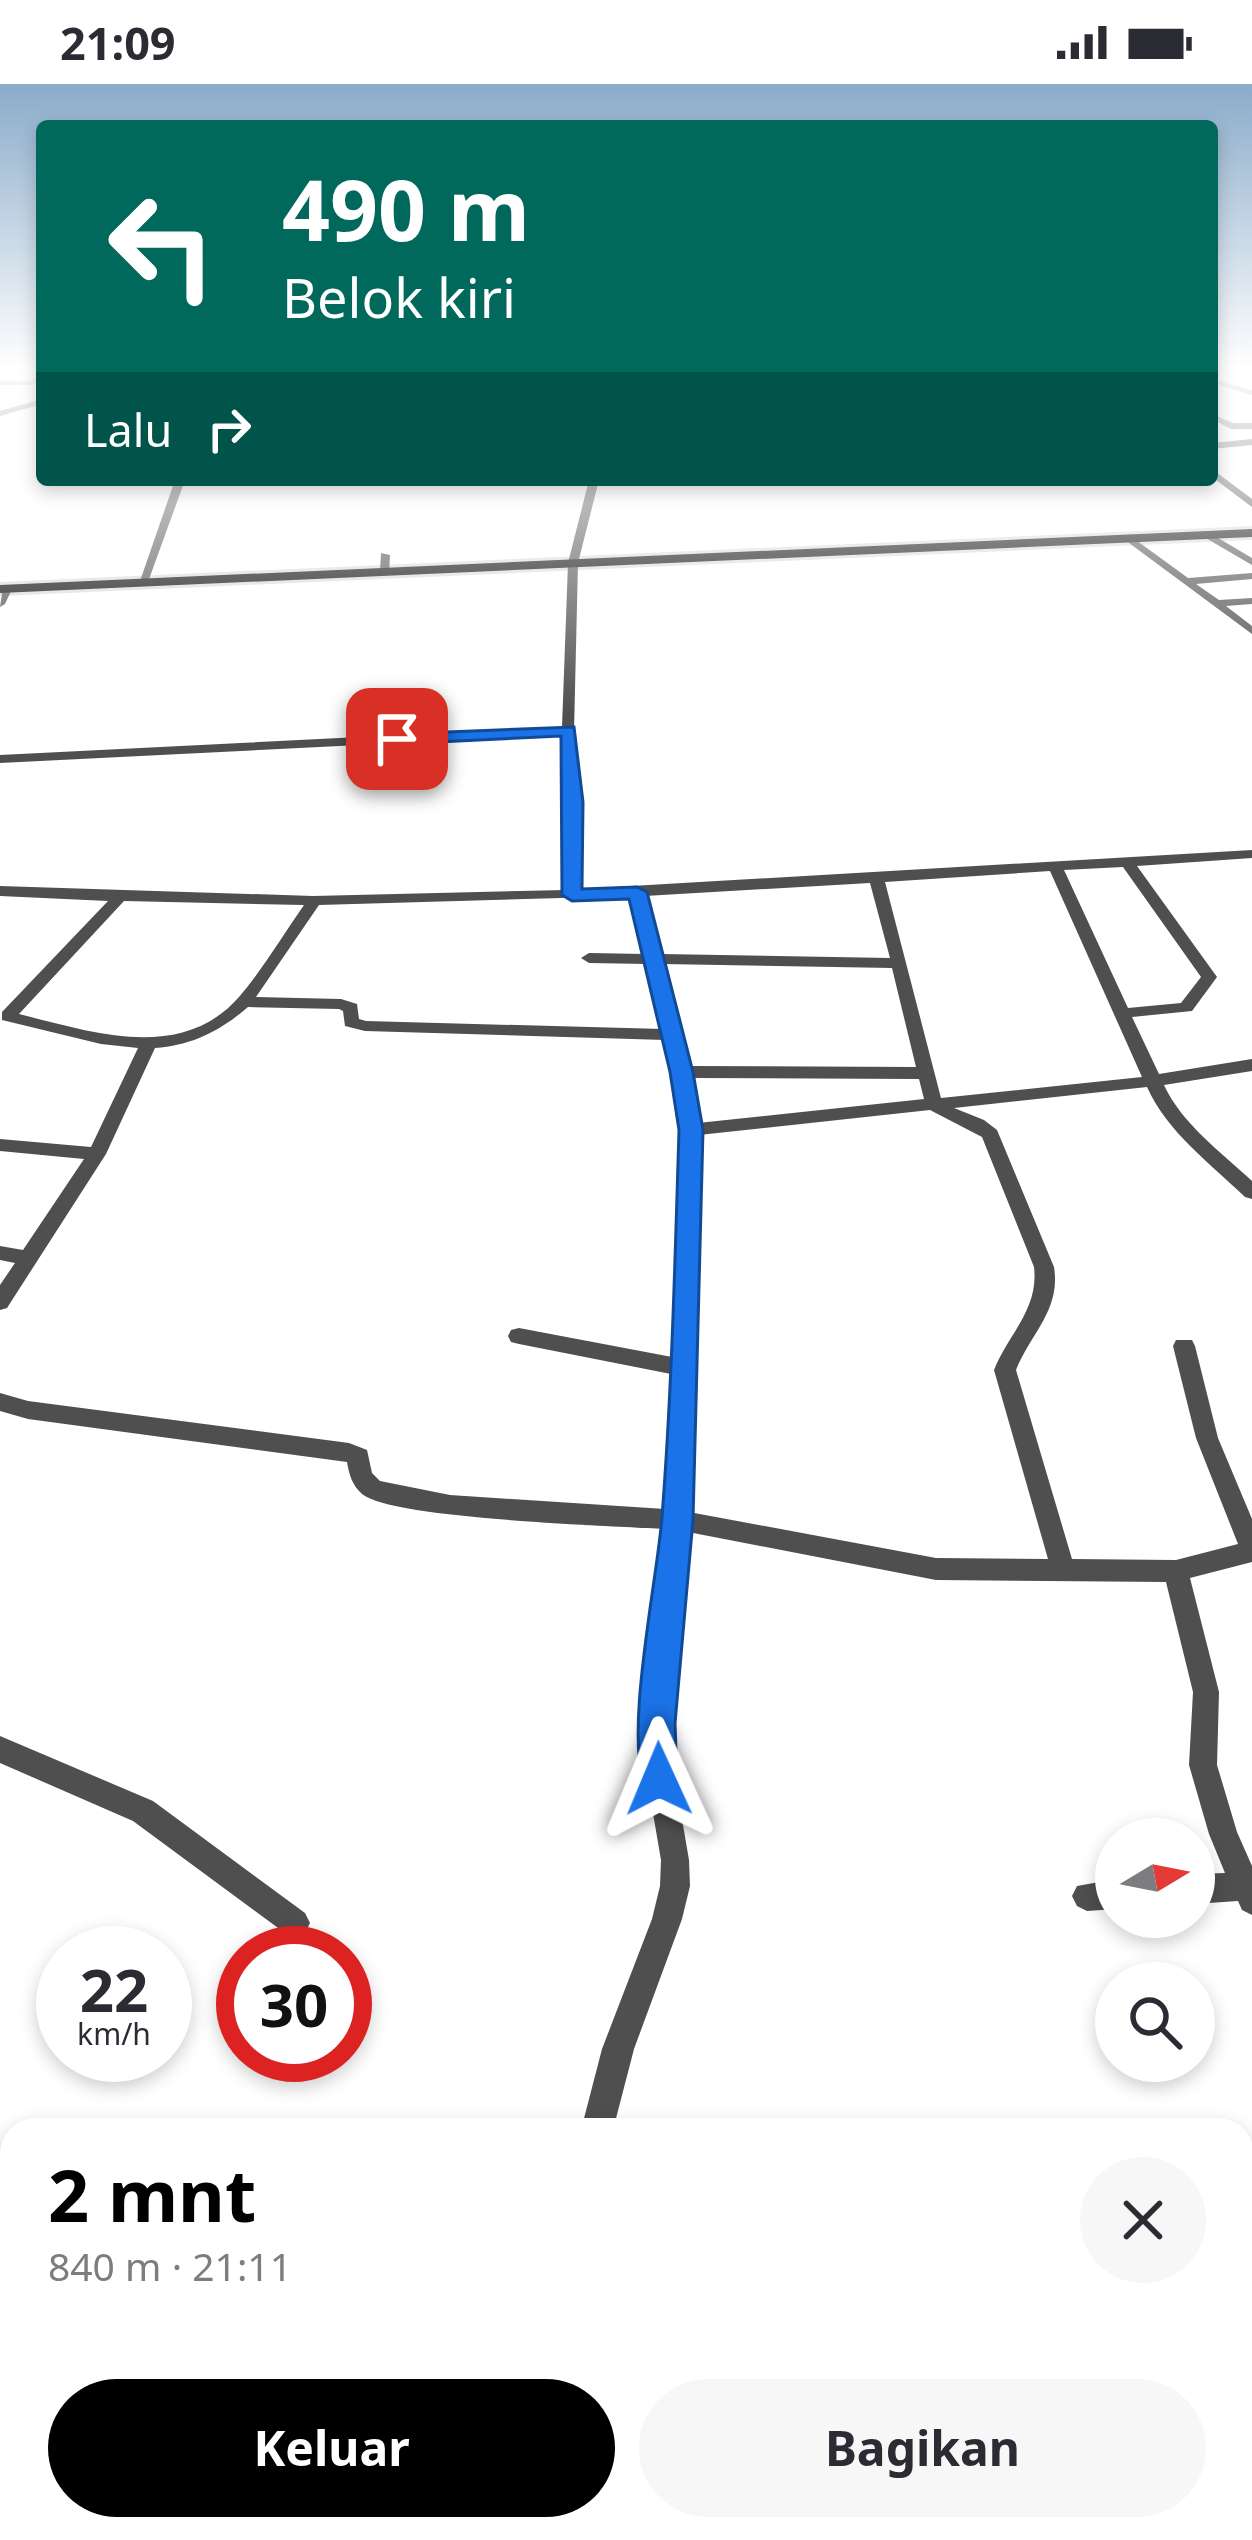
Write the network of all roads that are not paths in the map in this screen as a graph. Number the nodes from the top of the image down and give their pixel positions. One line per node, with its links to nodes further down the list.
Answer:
1 (178, 486): 12 (street)
2 (592, 486): 8 (street)
3 (1252, 533): 4 (main road)
4 (1208, 535): 5 (main road); 7 (street)
5 (1129, 538): 8 (main road); 11 (street)
6 (385, 555): 9 (street)
7 (1252, 562)
8 (573, 563): 9 (main road); 18 (street)
9 (386, 572): 12 (main road)
10 (1252, 575): 11 (street)
11 (1187, 581): 16 (street)
12 (143, 583): 13 (main road)
13 (4, 589): 15 (street)
14 (1252, 601): 16 (street)
15 (0, 604)
16 (1216, 604): 17 (street)
17 (1252, 632)
18 (568, 731): 19 (street); 26 (street)
19 (0, 759)
20 (1252, 854): 21 (street)
21 (1126, 862): 22 (street); 33 (street)
22 (1055, 866): 23 (street); 33 (street)
23 (876, 877): 25 (street); 31 (street)
24 (0, 892): 27 (street)
25 (637, 892): 26 (street); 30 (street)
26 (572, 895): 28 (street)
27 (119, 898): 28 (street); 34 (street)
28 (314, 901): 32 (street)
29 (589, 958): 30 (street)
30 (651, 958): 31 (street); 35 (street)
31 (899, 963): 39 (street)
32 (244, 1001): 35 (street); 36 (street)
33 (1126, 1013): 40 (street)
34 (4, 1020): 36 (street)
35 (672, 1035): 38 (street)
36 (147, 1047): 44 (street)
37 (1252, 1065): 40 (street)
38 (682, 1072): 39 (street); 42 (street)
39 (925, 1073): 41 (street)
40 (1153, 1081): 41 (street); 45 (street)
41 (934, 1105): 42 (street); 55 (street)
42 (691, 1130): 51 (street)
43 (0, 1145): 44 (street)
44 (97, 1154): 47 (street)
45 (1252, 1192)
46 (0, 1253): 47 (street)
47 (28, 1258): 48 (street)
48 (0, 1302)
49 (519, 1336): 51 (street)
50 (1184, 1346): 54 (street)
51 (685, 1368): 53 (street)
52 (0, 1402): 53 (street)
53 (677, 1520): 55 (street); 61 (street)
54 (1252, 1550): 56 (street)
55 (1063, 1569): 56 (street)
56 (1176, 1571): 59 (street)
57 (0, 1749): 60 (street)
58 (1215, 1891): 59 (street)
59 (1249, 1893)
60 (295, 1923)
61 (600, 2118)

